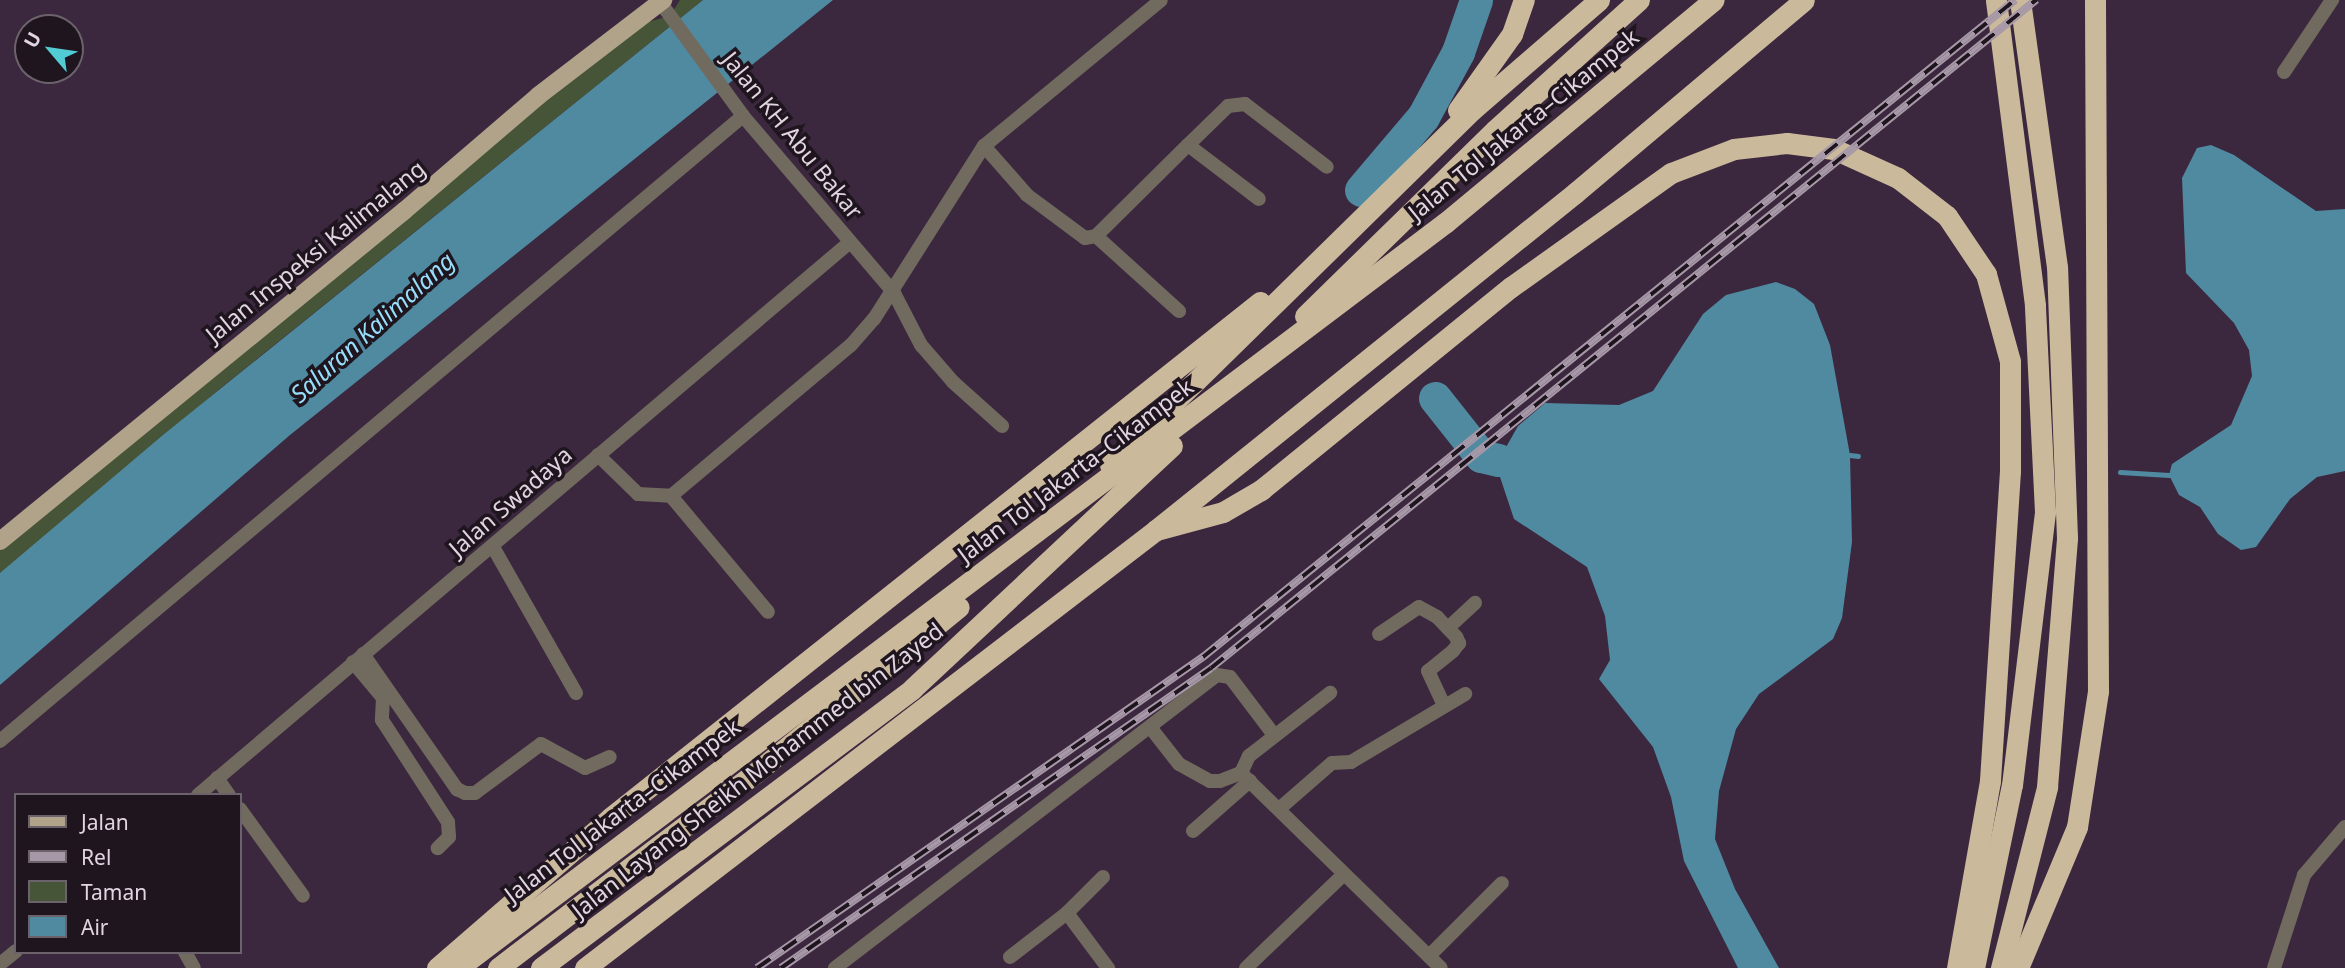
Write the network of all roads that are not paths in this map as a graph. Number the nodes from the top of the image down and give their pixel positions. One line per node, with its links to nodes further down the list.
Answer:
1 (1161, 0): 15 (street)
2 (1524, 0): 59 (highway)
3 (1599, 0): 61 (highway, Jalan Layang Sheikh Mohammed bin Zayed)
4 (1639, 0): 62 (highway, Jalan Layang Sheikh Mohammed bin Zayed)
5 (1714, 0): 60 (highway, Jalan Tol Jakarta–Cikampek)
6 (1804, 0): 25 (highway)
7 (1996, 0): 69 (highway)
8 (2020, 0): 70 (highway)
9 (2095, 0): 71 (highway)
10 (2333, 0): 12 (street)
11 (664, 6): 13 (street, Jalan KH Abu Bakar); 26 (main road, Jalan Inspeksi Kalimalang)
12 (2284, 72)
13 (743, 116): 19 (street, Jalan KH Abu Bakar); 39 (street)
14 (1188, 145): 16 (street); 17 (street); 18 (street)
15 (984, 146): 18 (street); 20 (street)
16 (1327, 167)
17 (1259, 199)
18 (1096, 236): 21 (street)
19 (850, 242): 20 (street, Jalan KH Abu Bakar); 23 (street, Jalan Swadaya)
20 (894, 293): 22 (street, Jalan KH Abu Bakar); 24 (street)
21 (1179, 311)
22 (1002, 426)
23 (598, 456): 24 (street); 27 (street, Jalan Swadaya)
24 (671, 496): 29 (street)
25 (1156, 530): 63 (highway); 68 (highway)
26 (0, 541)
27 (493, 547): 32 (street, Jalan Swadaya); 33 (street)
28 (1475, 603): 30 (street)
29 (768, 612)
30 (1448, 628): 31 (street); 36 (street)
31 (1379, 634)
32 (358, 658): 40 (street); 42 (street, Jalan Swadaya); 49 (street)
33 (576, 692)
34 (1330, 693): 38 (street)
35 (1465, 694): 36 (street)
36 (1444, 705): 45 (street)
37 (1150, 727): 38 (street); 41 (street); 64 (street)
38 (1274, 735): 41 (street)
39 (0, 741)
40 (610, 757)
41 (1245, 777): 45 (street); 48 (street)
42 (217, 778): 43 (street, Jalan Swadaya); 44 (street)
43 (200, 793)
44 (228, 793)
45 (1279, 809): 50 (street)
46 (242, 812): 53 (street)
47 (2345, 827): 72 (street)
48 (1193, 831)
49 (438, 848)
50 (1342, 876): 56 (street); 66 (street)
51 (1104, 877): 54 (street)
52 (1502, 883): 56 (street)
53 (303, 896)
54 (1067, 914): 57 (street); 65 (street)
55 (14, 953): 58 (street)
56 (1429, 956): 67 (street)
57 (1010, 957)
58 (0, 964)
59 (437, 968)
60 (458, 968)
61 (498, 968)
62 (541, 968)
63 (585, 968)
64 (835, 968)
65 (1108, 968)
66 (1246, 968)
67 (1441, 968)
68 (1957, 968)
69 (1974, 968)
70 (2001, 968)
71 (2018, 968)
72 (2274, 968)

